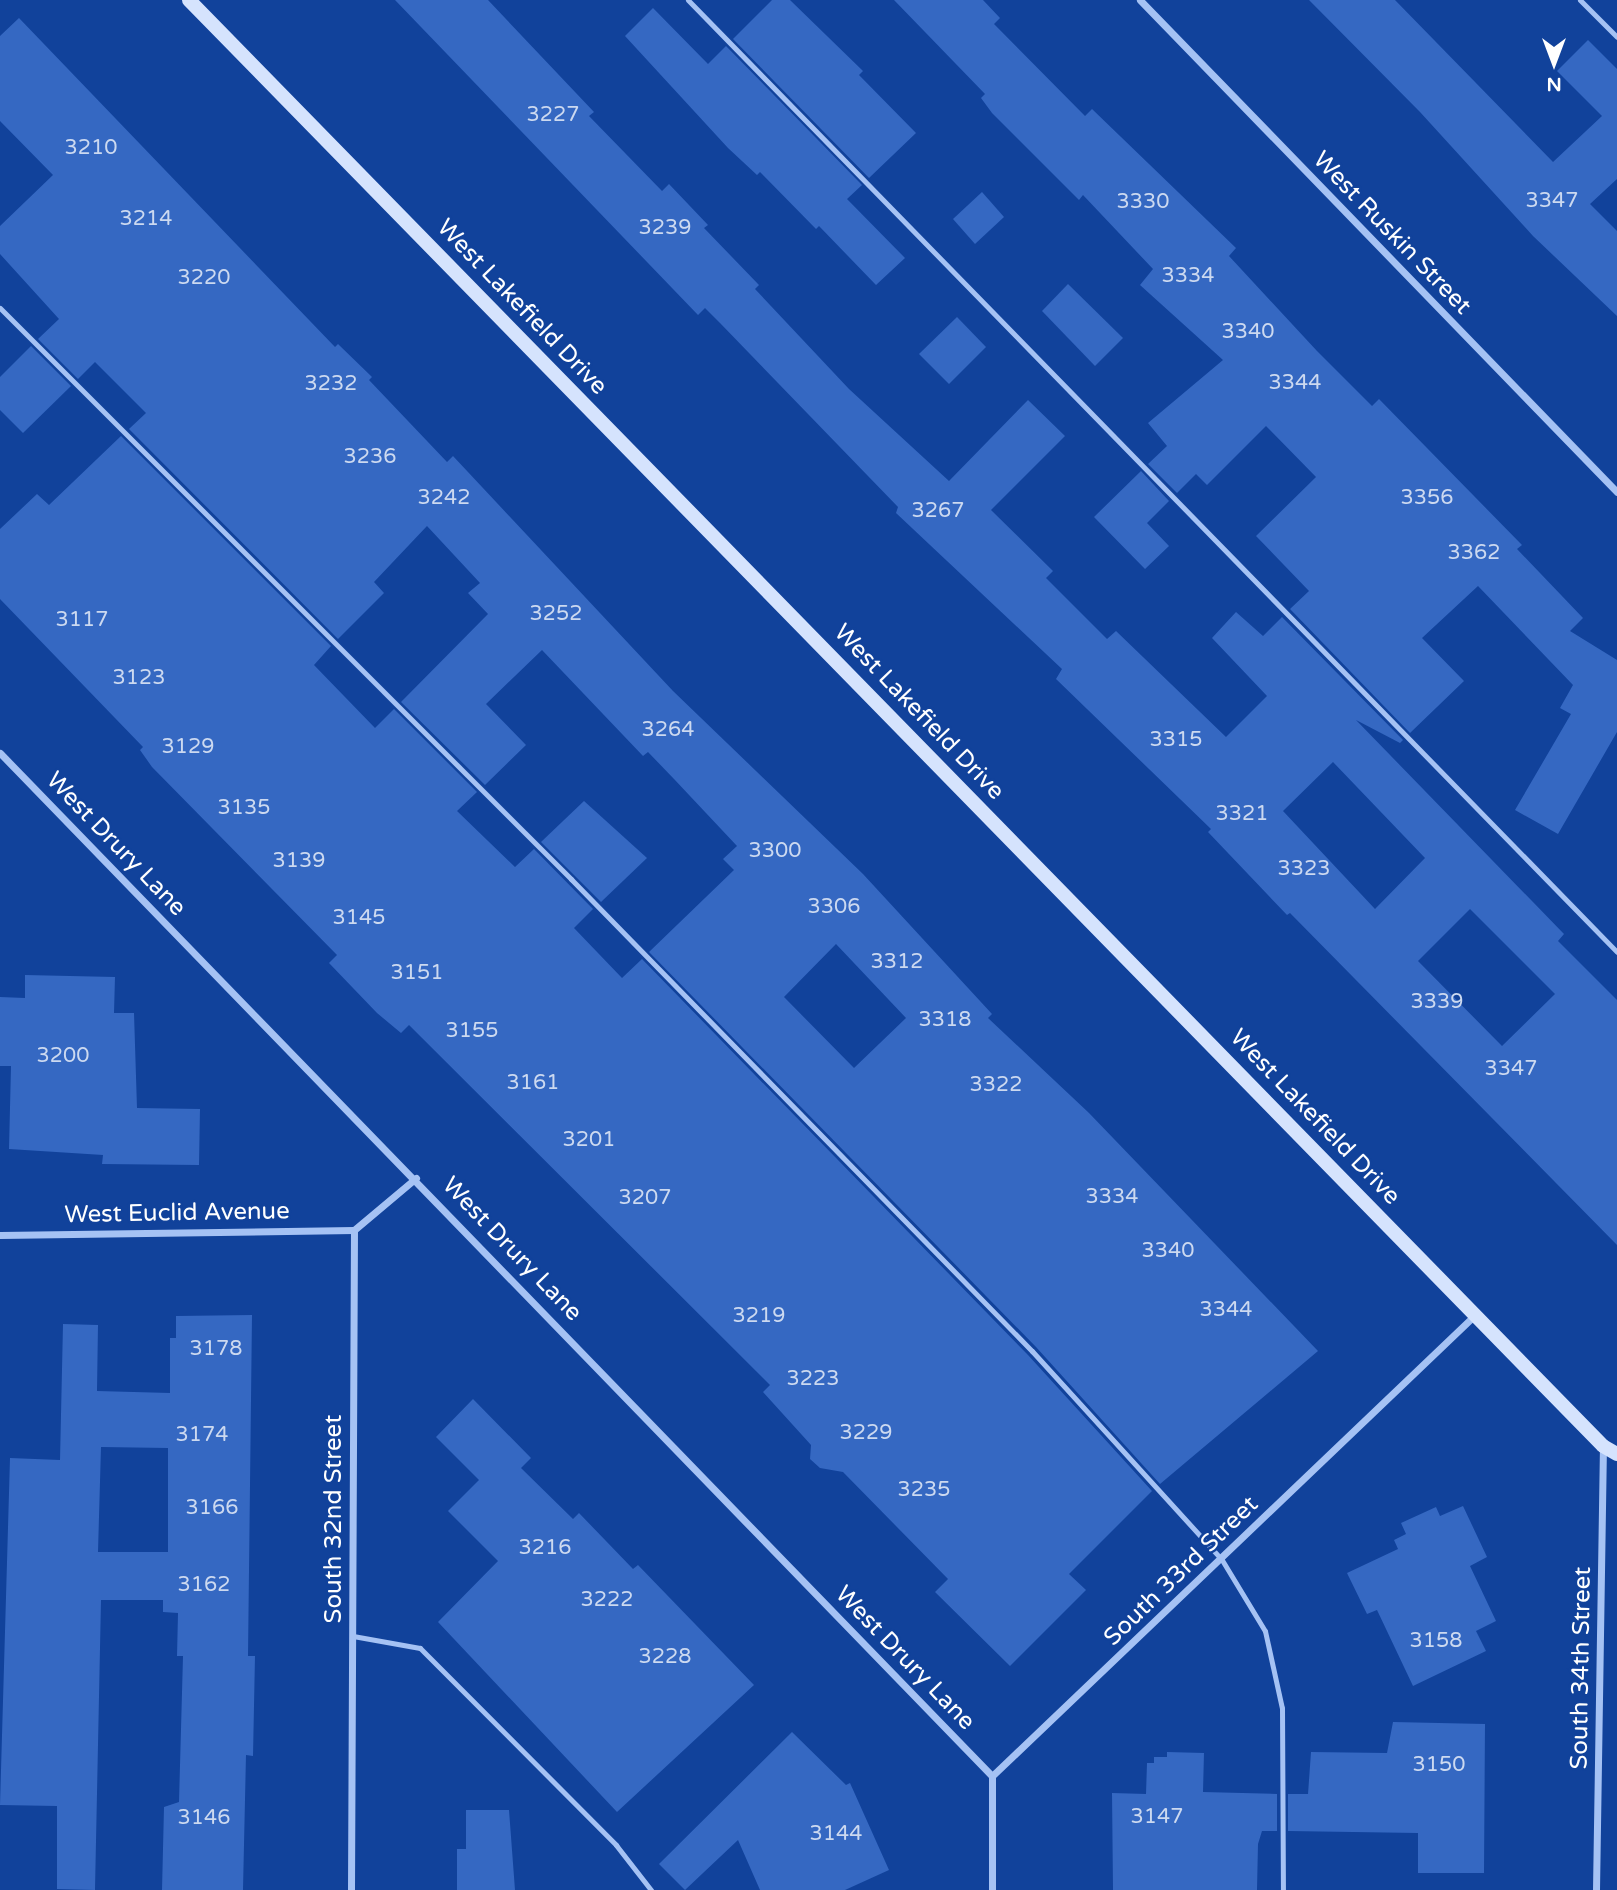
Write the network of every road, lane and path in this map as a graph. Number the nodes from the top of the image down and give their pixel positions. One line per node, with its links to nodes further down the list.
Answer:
1 (189, 0): 13 (street, West Lakefield Drive)
2 (688, 0): 9 (lane)
3 (1140, 0): 7 (street, West Ruskin Street)
4 (1580, 0): 5 (lane)
5 (1617, 37)
6 (0, 308): 16 (lane)
7 (1617, 492)
8 (0, 753): 10 (street, West Drury Lane)
9 (1617, 953)
10 (416, 1178): 11 (street); 18 (street, West Drury Lane)
11 (354, 1230): 12 (street, West Euclid Avenue); 17 (street, South 32nd Street)
12 (0, 1235)
13 (1476, 1314): 14 (street, West Lakefield Drive); 16 (street, South 33rd Street)
14 (1604, 1446): 15 (street, West Lakefield Drive); 23 (street, South 34th Street)
15 (1617, 1454)
16 (1222, 1560): 18 (street, South 33rd Street); 22 (lane)
17 (353, 1636): 19 (street, South 32nd Street); 20 (lane)
18 (992, 1776): 21 (street)
19 (351, 1890)
20 (651, 1890)
21 (992, 1890)
22 (1283, 1890)
23 (1597, 1890)

